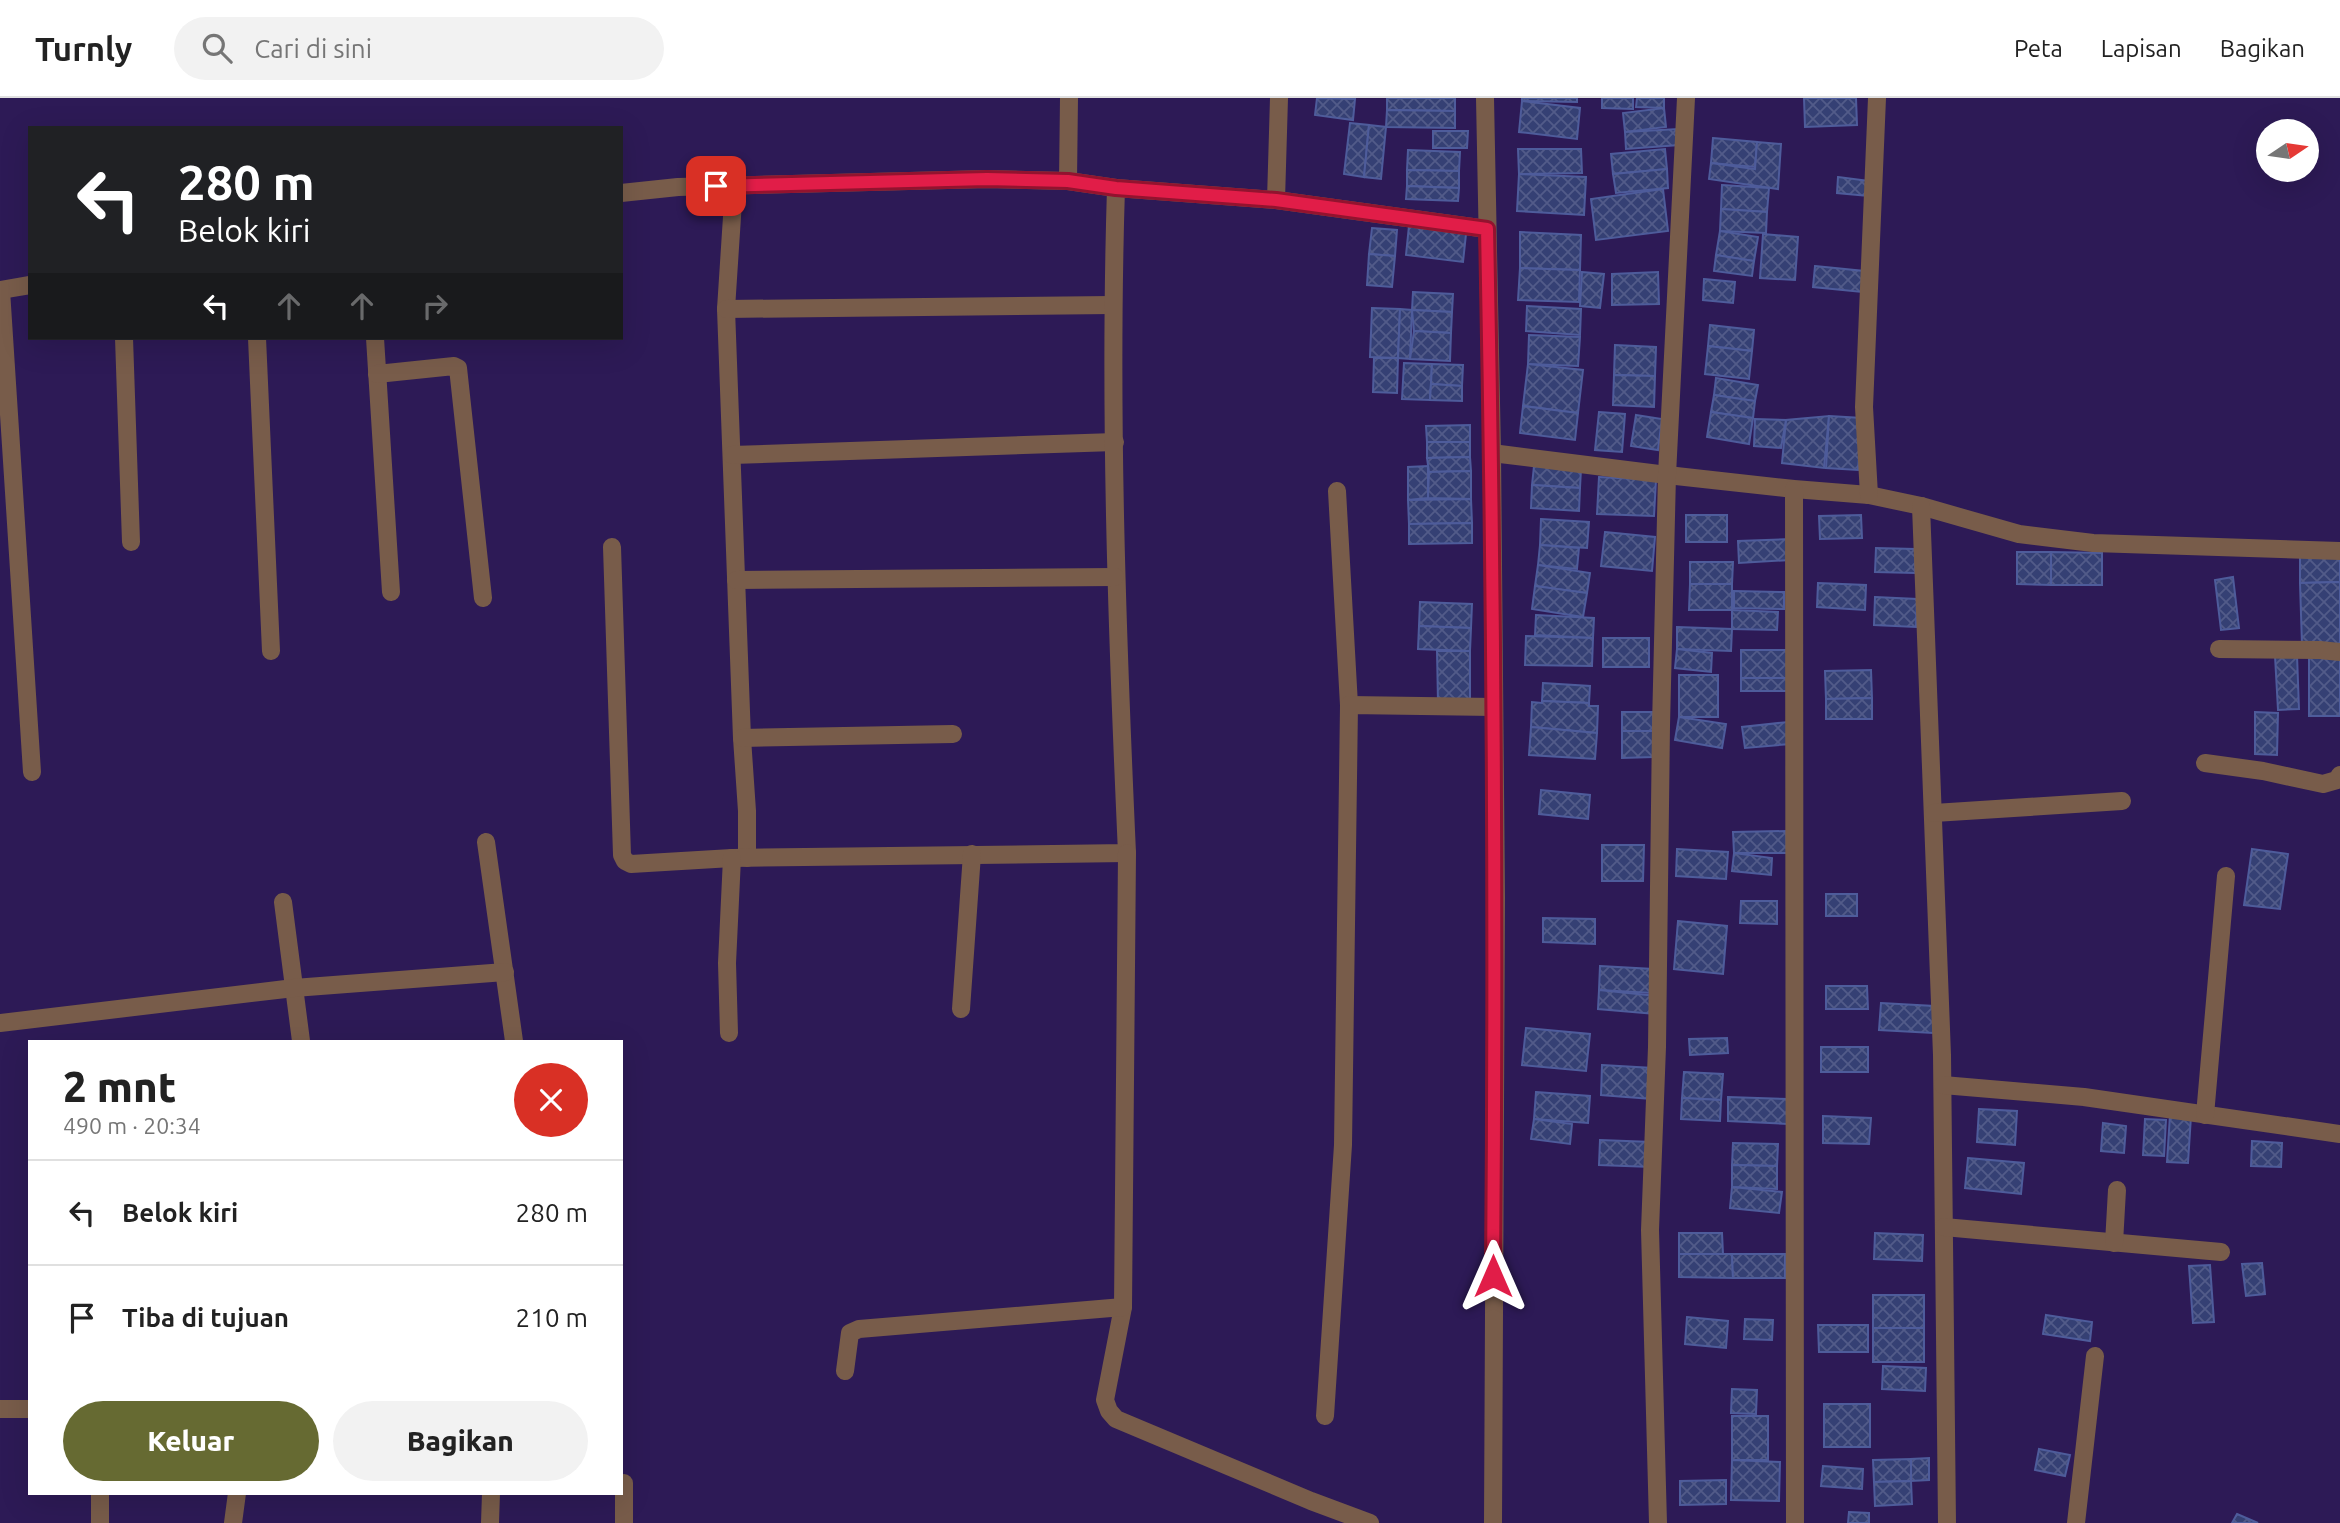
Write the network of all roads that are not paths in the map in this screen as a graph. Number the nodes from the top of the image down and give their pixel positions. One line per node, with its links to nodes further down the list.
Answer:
1 (1069, 98): 6 (street)
2 (1279, 98): 10 (street)
3 (1485, 98): 11 (street)
4 (1686, 98): 23 (street)
5 (1877, 98): 26 (street)
6 (1068, 181): 7 (street); 8 (street)
7 (734, 186): 9 (street); 15 (street)
8 (1116, 188): 10 (street); 14 (street)
9 (623, 193)
10 (1276, 200): 11 (street)
11 (1487, 229): 21 (street)
12 (28, 285): 13 (street)
13 (1, 290): 43 (street)
14 (1112, 305): 15 (street); 20 (street)
15 (726, 309): 22 (street)
16 (124, 340): 28 (street)
17 (257, 340): 36 (street)
18 (375, 340): 19 (street)
19 (377, 374): 33 (street); 34 (street)
20 (1115, 442): 22 (street); 31 (street)
21 (1492, 453): 23 (street); 39 (street)
22 (732, 455): 32 (street)
23 (1667, 475): 24 (street); 83 (street)
24 (1794, 489): 26 (street); 84 (street)
25 (1336, 491): 38 (street)
26 (1869, 495): 27 (street)
27 (1921, 506): 30 (street); 46 (street)
28 (131, 542)
29 (611, 547): 50 (street)
30 (2340, 551)
31 (1115, 577): 32 (street); 48 (street)
32 (736, 580): 41 (street)
33 (391, 592)
34 (483, 598)
35 (2218, 649): 37 (street)
36 (271, 651)
37 (2340, 652)
38 (1349, 705): 39 (street); 72 (street)
39 (1494, 707): 82 (street)
40 (953, 734): 41 (street)
41 (742, 738): 50 (street)
42 (2205, 763): 44 (street)
43 (32, 772)
44 (2340, 775)
45 (2122, 801): 46 (street)
46 (1934, 813): 60 (street)
47 (486, 842): 53 (street)
48 (1127, 853): 49 (street); 67 (street)
49 (972, 854): 50 (street); 55 (street)
50 (740, 858): 57 (street)
51 (2226, 876): 61 (street)
52 (283, 902): 54 (street)
53 (505, 971): 54 (street); 59 (street)
54 (294, 988): 56 (street); 58 (street)
55 (961, 1009)
56 (0, 1023)
57 (729, 1033)
58 (301, 1040)
59 (514, 1040)
60 (1942, 1085): 61 (street); 64 (street)
61 (2205, 1115): 62 (street)
62 (2340, 1135)
63 (2117, 1190): 65 (street)
64 (1944, 1227): 65 (street); 85 (street)
65 (2114, 1243): 66 (street)
66 (2221, 1252)
67 (1123, 1307): 69 (street); 81 (street)
68 (2095, 1356): 86 (street)
69 (845, 1371)
70 (0, 1409): 71 (street)
71 (28, 1409)
72 (1325, 1416)
73 (624, 1483): 80 (street)
74 (100, 1495): 77 (street)
75 (237, 1495): 78 (street)
76 (491, 1495): 79 (street)
77 (100, 1523)
78 (233, 1523)
79 (490, 1523)
80 (624, 1523)
81 (1370, 1523)
82 (1493, 1523)
83 (1658, 1523)
84 (1796, 1523)
85 (1947, 1523)
86 (2076, 1523)

